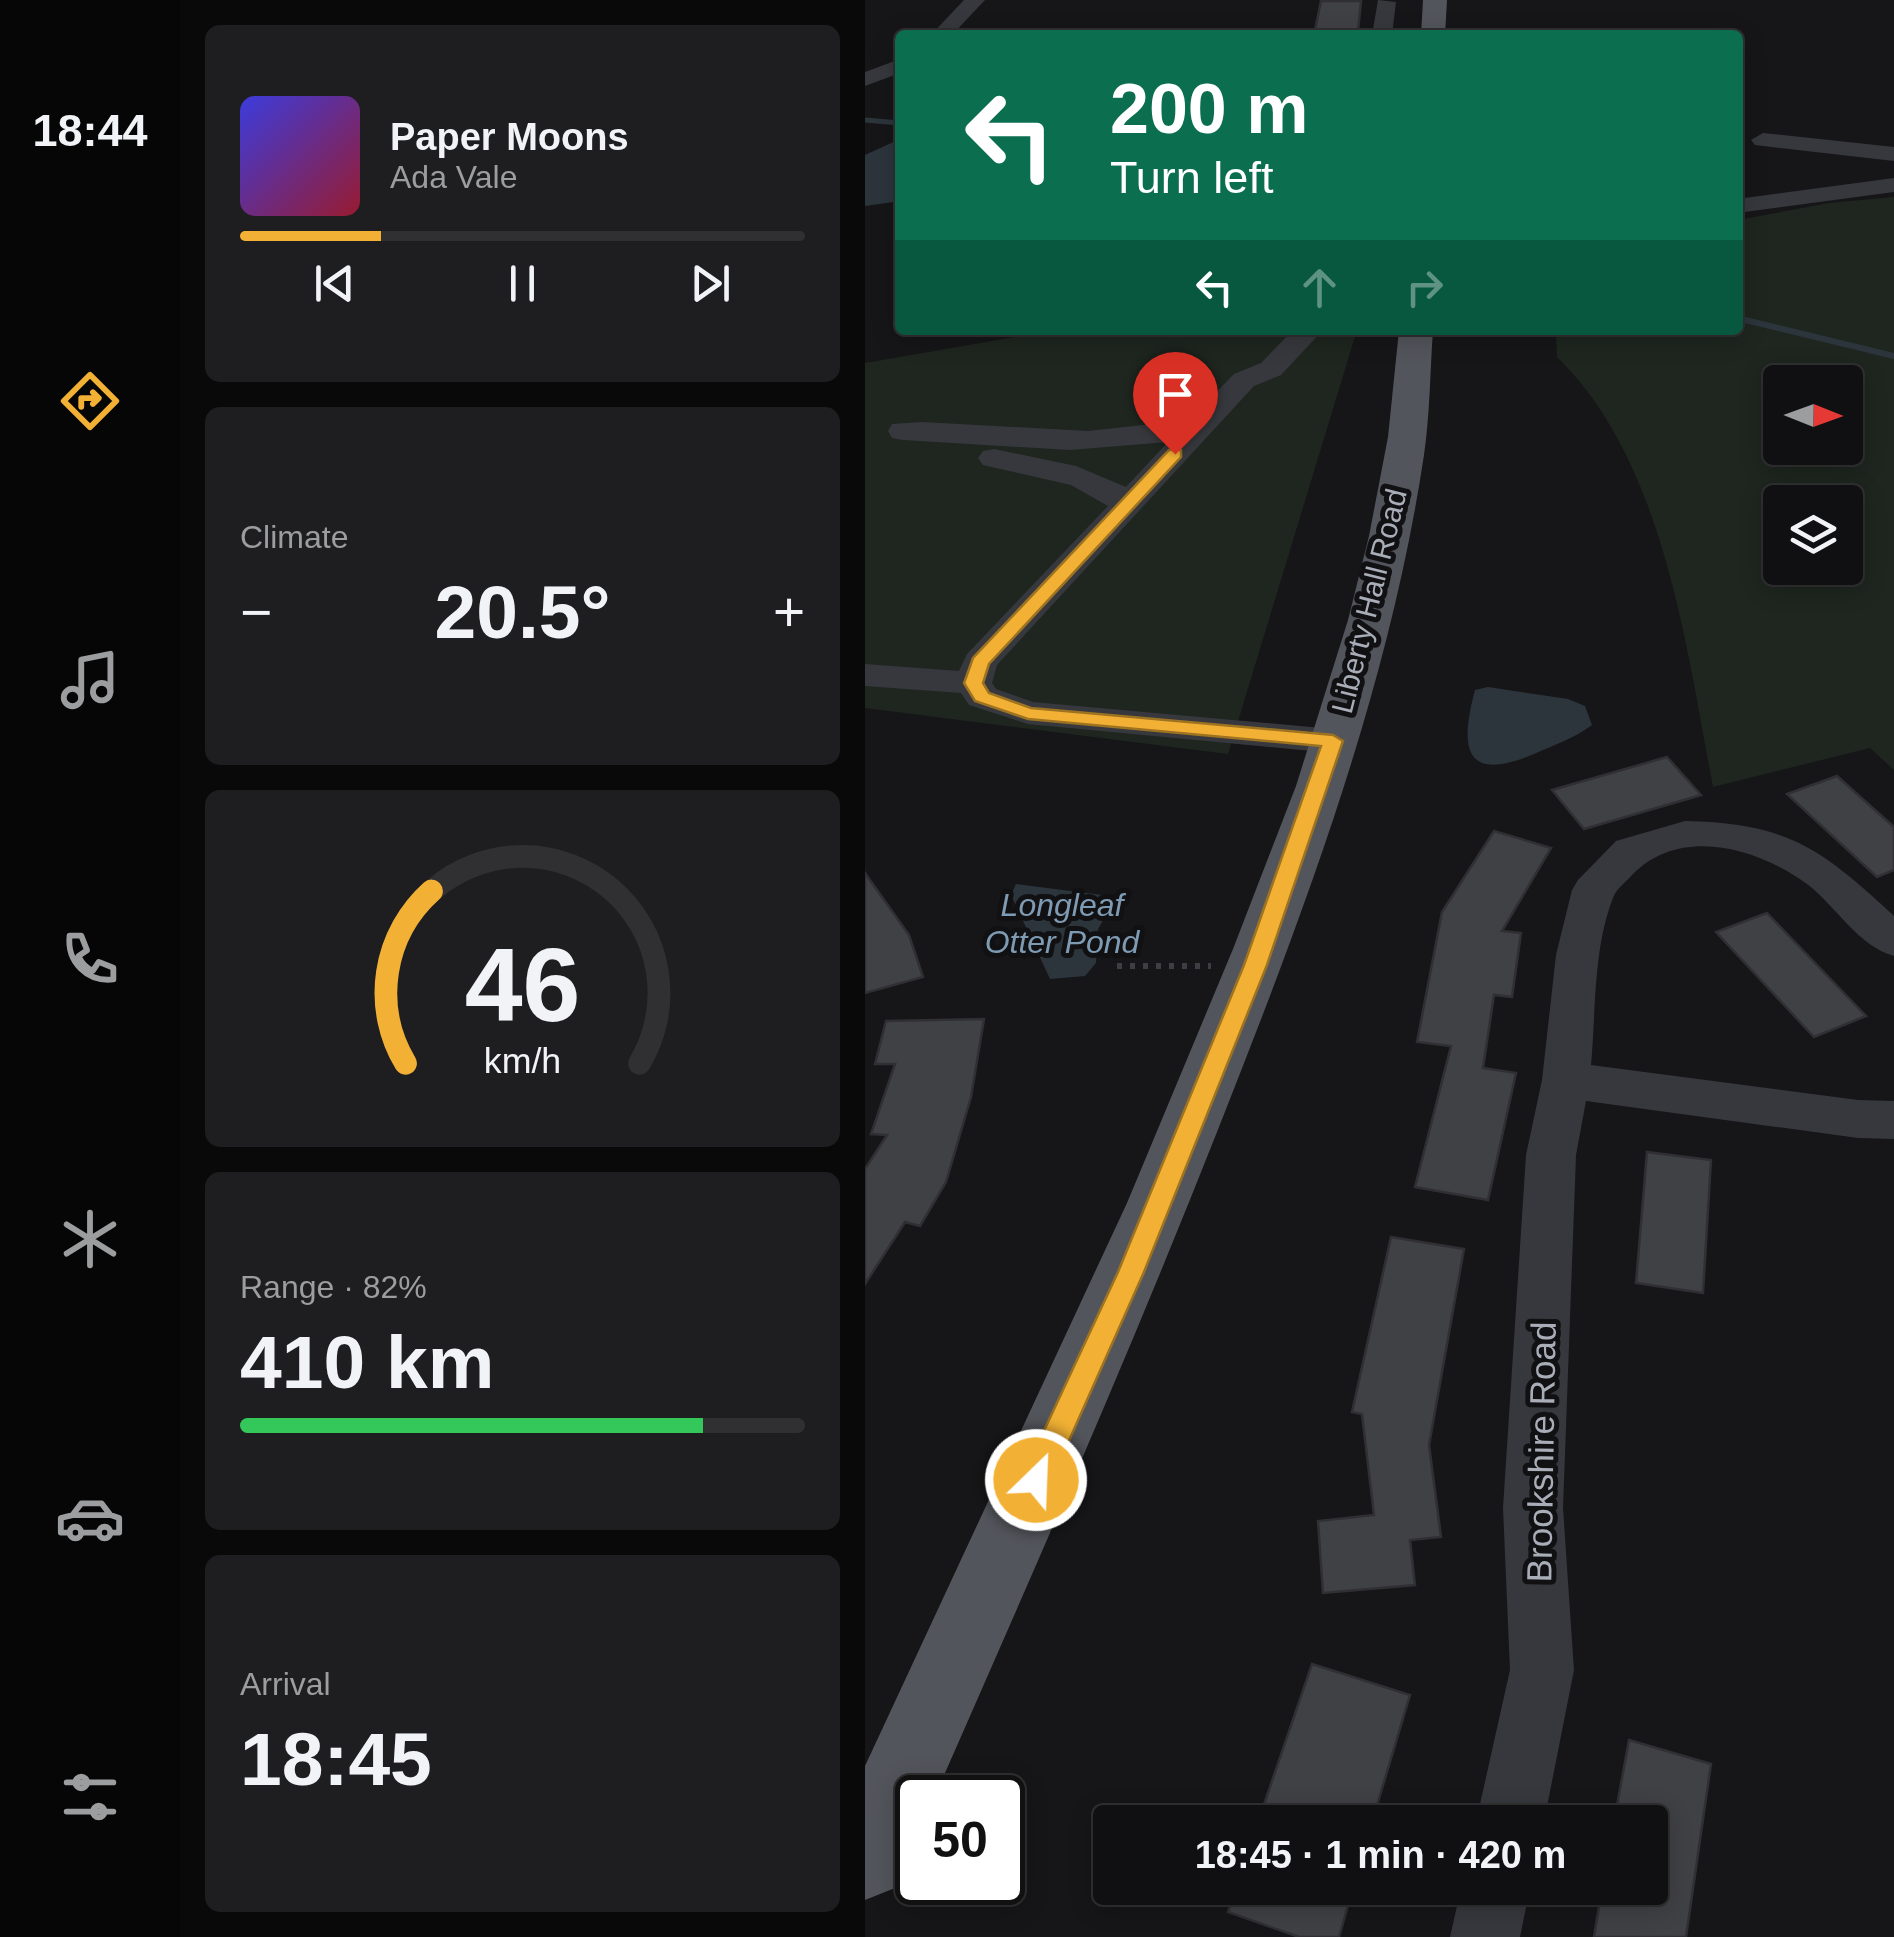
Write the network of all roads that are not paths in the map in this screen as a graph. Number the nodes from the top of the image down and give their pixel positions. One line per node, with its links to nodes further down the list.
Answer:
1 (975, 0): 4 (street)
2 (1435, 0): 6 (main road)
3 (1386, 2): 5 (street)
4 (946, 30)
5 (1383, 30)
6 (1433, 30)
7 (895, 68): 8 (street)
8 (865, 80)
9 (1763, 140): 10 (street)
10 (1894, 154)
11 (1894, 185): 12 (street)
12 (1743, 205)
13 (1304, 335): 16 (street)
14 (1416, 335): 21 (main road, Liberty Hall Road)
15 (865, 425): 17 (street)
16 (1199, 428): 17 (street); 18 (street)
17 (903, 431): 18 (street)
18 (1127, 505): 20 (street)
19 (865, 676): 20 (street)
20 (973, 683): 21 (street)
21 (1333, 741): 26 (main road, Liberty Hall Road)
22 (1894, 941): 23 (street, Brookshire Road)
23 (1567, 1080): 24 (street); 25 (street, Brookshire Road)
24 (1894, 1120)
25 (1514, 1805)
26 (865, 1858)
27 (1492, 1905): 28 (street)
28 (1485, 1937)

